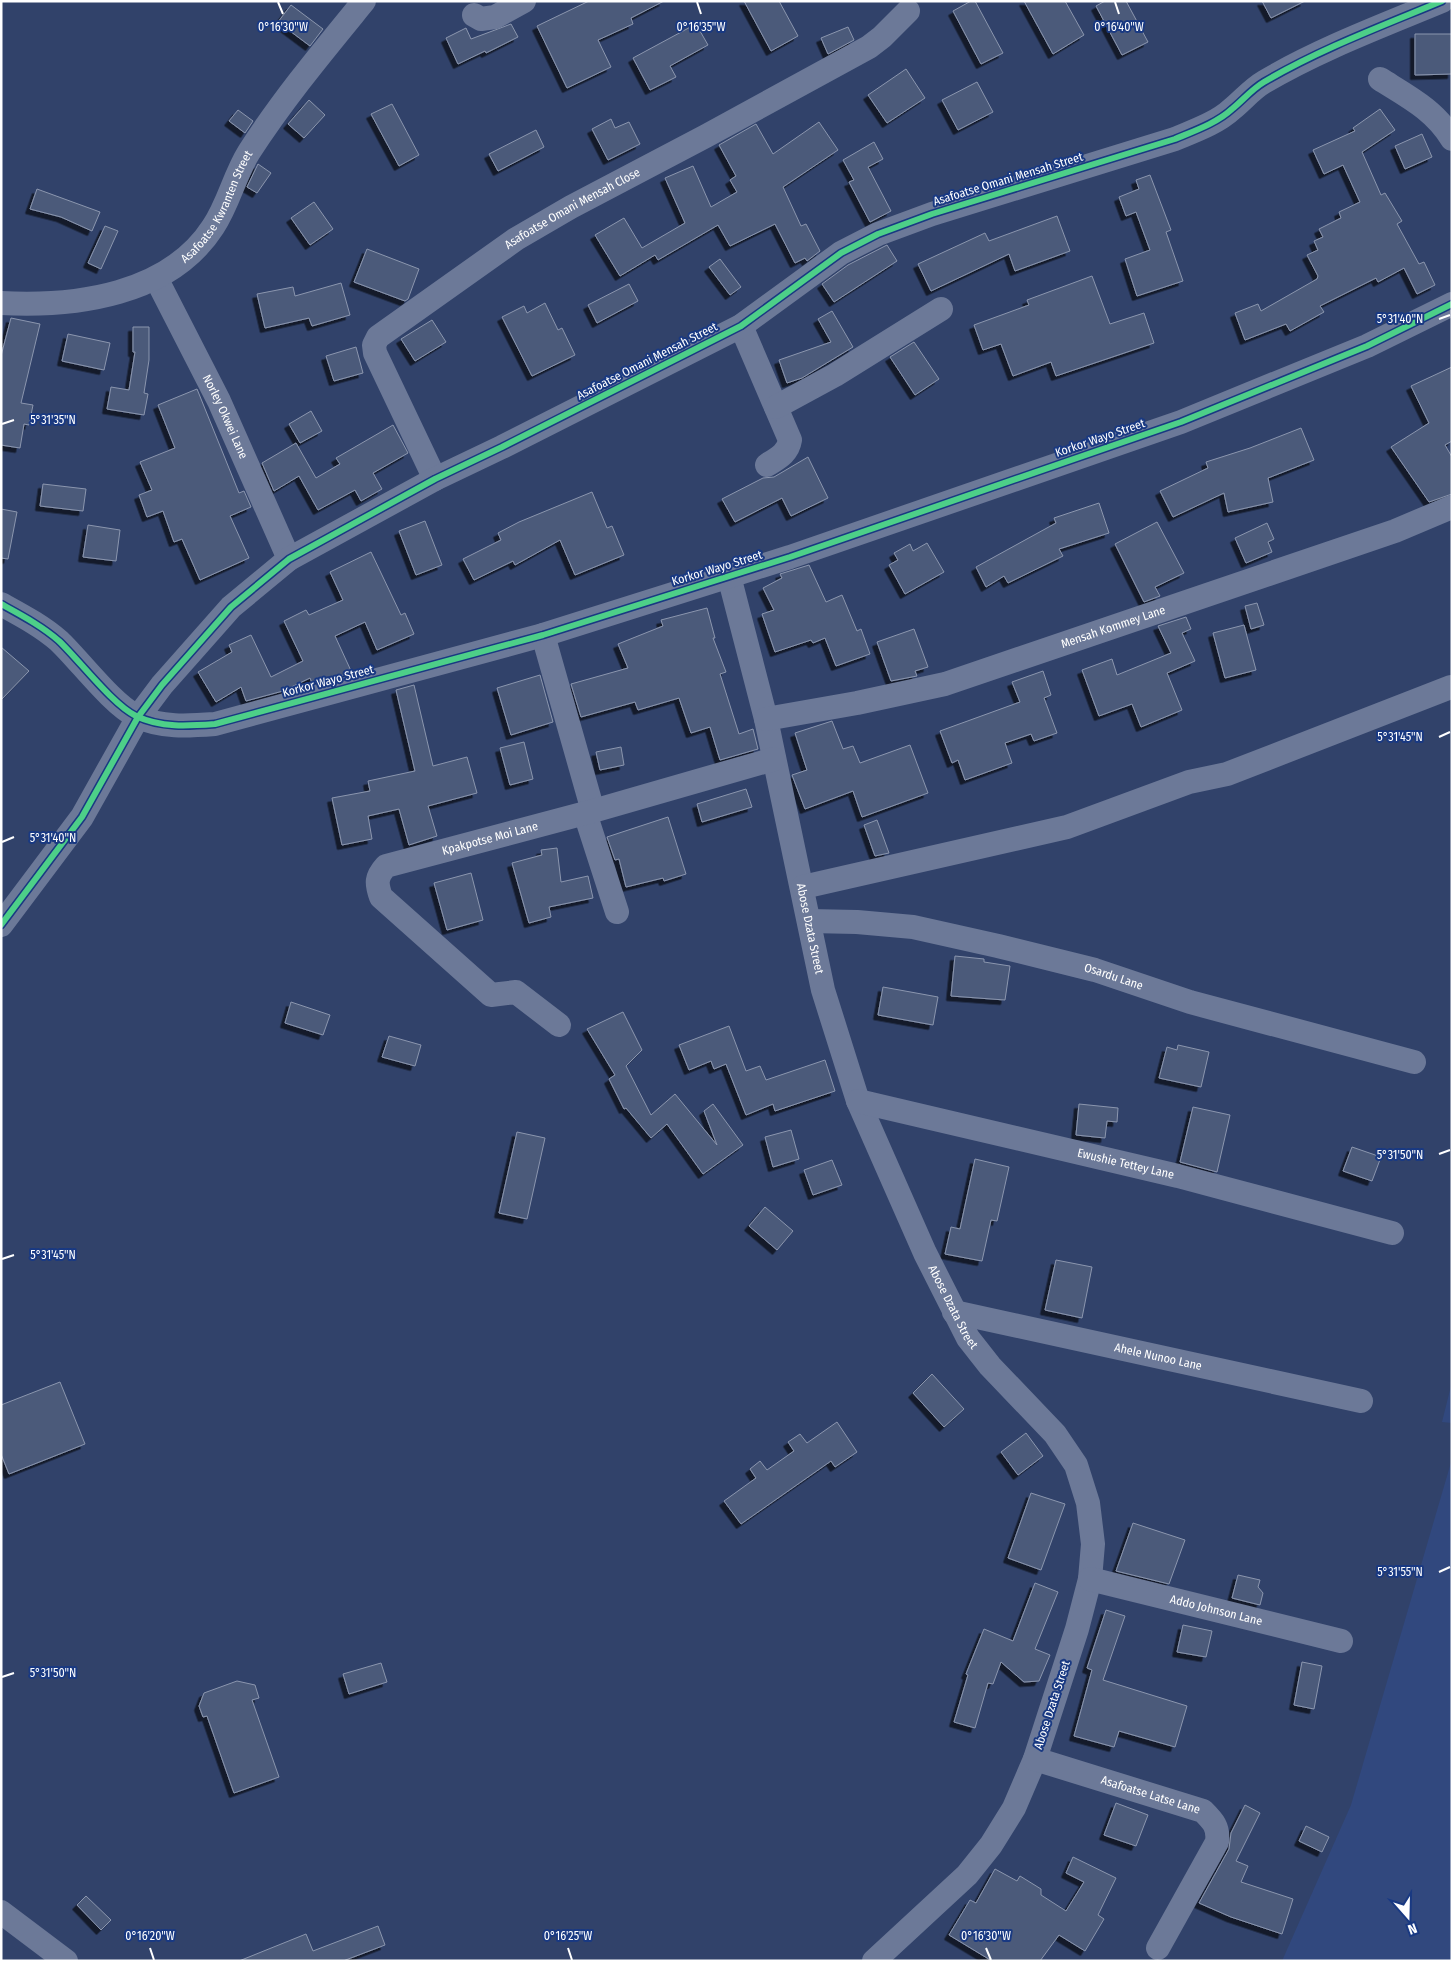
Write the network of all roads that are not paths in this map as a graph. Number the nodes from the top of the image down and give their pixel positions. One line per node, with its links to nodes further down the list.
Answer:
1 (364, 1): 8 (street, Asafoatse Kwranten Street)
2 (524, 1): 5 (street)
3 (1439, 2): 12 (street, Asafoatse Omani Mensah Street)
4 (908, 11): 15 (street, Asafoatse Omani Mensah Close)
5 (474, 15)
6 (1380, 79): 7 (street)
7 (1452, 139)
8 (156, 278): 9 (street, Asafoatse Kwranten Street); 17 (street, Norley Okwei Lane)
9 (1, 303)
10 (1452, 304): 18 (street, Korkor Wayo Street)
11 (940, 309): 13 (street)
12 (741, 326): 13 (street); 15 (street, Asafoatse Omani Mensah Street)
13 (776, 407): 14 (street)
14 (767, 465)
15 (435, 479): 17 (street, Asafoatse Omani Mensah Street)
16 (1452, 507): 23 (street, Mensah Kommey Lane)
17 (289, 559): 22 (street, Asafoatse Omani Mensah Street)
18 (729, 576): 20 (street, Korkor Wayo Street); 23 (street, Abose Dzata Street)
19 (1, 604): 22 (street, Korkor Wayo Street)
20 (543, 635): 22 (street, Korkor Wayo Street); 25 (street)
21 (1452, 687): 26 (street)
22 (138, 717): 29 (street, Asafoatse Omani Mensah Street)
23 (766, 719): 24 (street, Abose Dzata Street)
24 (774, 759): 25 (street); 26 (street, Abose Dzata Street)
25 (589, 812): 27 (street); 30 (street, Kpakpotse Moi Lane)
26 (803, 887): 28 (street, Abose Dzata Street)
27 (617, 912)
28 (809, 921): 31 (street, Osardu Lane); 32 (street, Abose Dzata Street)
29 (1, 925)
30 (559, 1025)
31 (1414, 1062)
32 (858, 1101): 33 (street, Ewushie Tettey Lane); 34 (street, Abose Dzata Street)
33 (1392, 1233)
34 (954, 1312): 35 (street, Ahele Nunoo Lane); 36 (street, Abose Dzata Street)
35 (1361, 1401)
36 (1090, 1579): 37 (street, Addo Johnson Lane); 38 (street, Abose Dzata Street)
37 (1341, 1641)
38 (1035, 1759): 40 (street, Asafoatse Latse Lane); 42 (street, Abose Dzata Street)
39 (8, 1923): 41 (street)
40 (1158, 1948)
41 (66, 1961)
42 (874, 1961)

